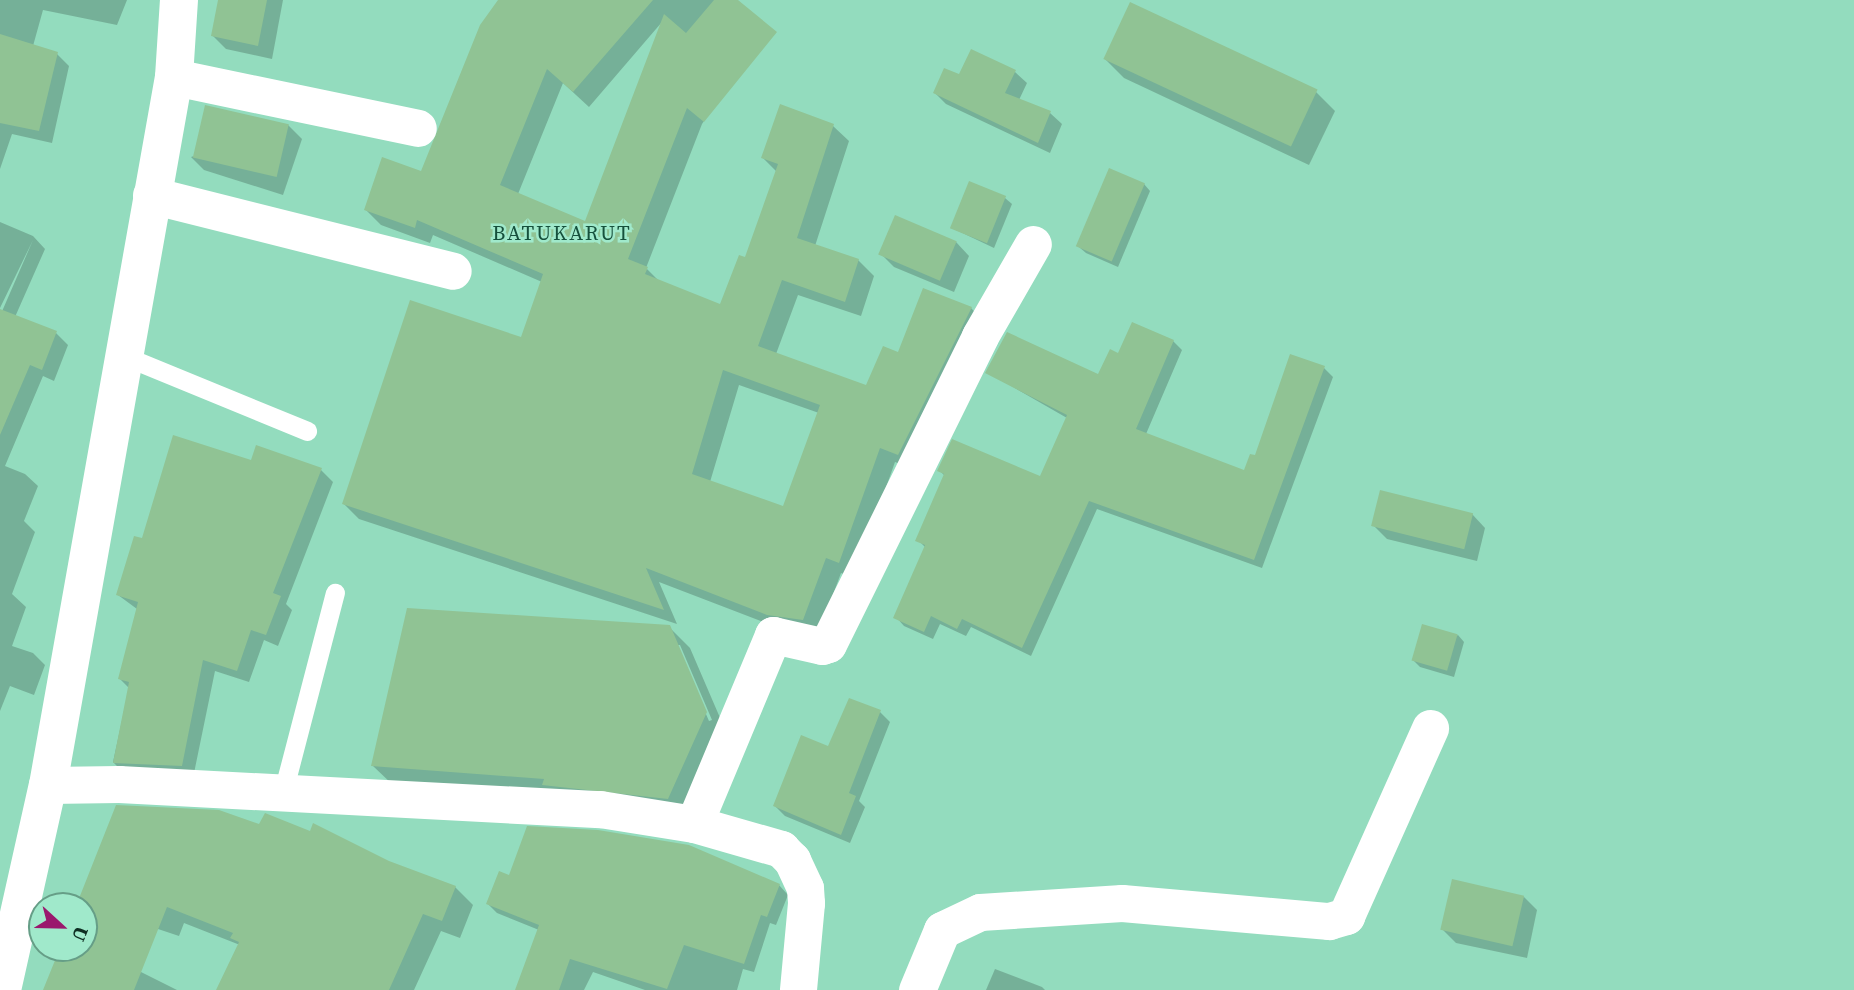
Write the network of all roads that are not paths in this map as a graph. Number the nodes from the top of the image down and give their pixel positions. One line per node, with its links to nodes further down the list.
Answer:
1 (179, 0): 2 (street)
2 (174, 77): 3 (street); 4 (street)
3 (418, 128)
4 (151, 195): 6 (street); 7 (street)
5 (1033, 244): 13 (street)
6 (453, 271)
7 (122, 355): 8 (lane); 11 (street)
8 (307, 431)
9 (335, 593): 12 (lane)
10 (1430, 728): 16 (street)
11 (48, 785): 12 (street); 14 (street)
12 (283, 792): 13 (street)
13 (694, 824): 15 (street)
14 (2, 990)
15 (798, 990)
16 (917, 990)

